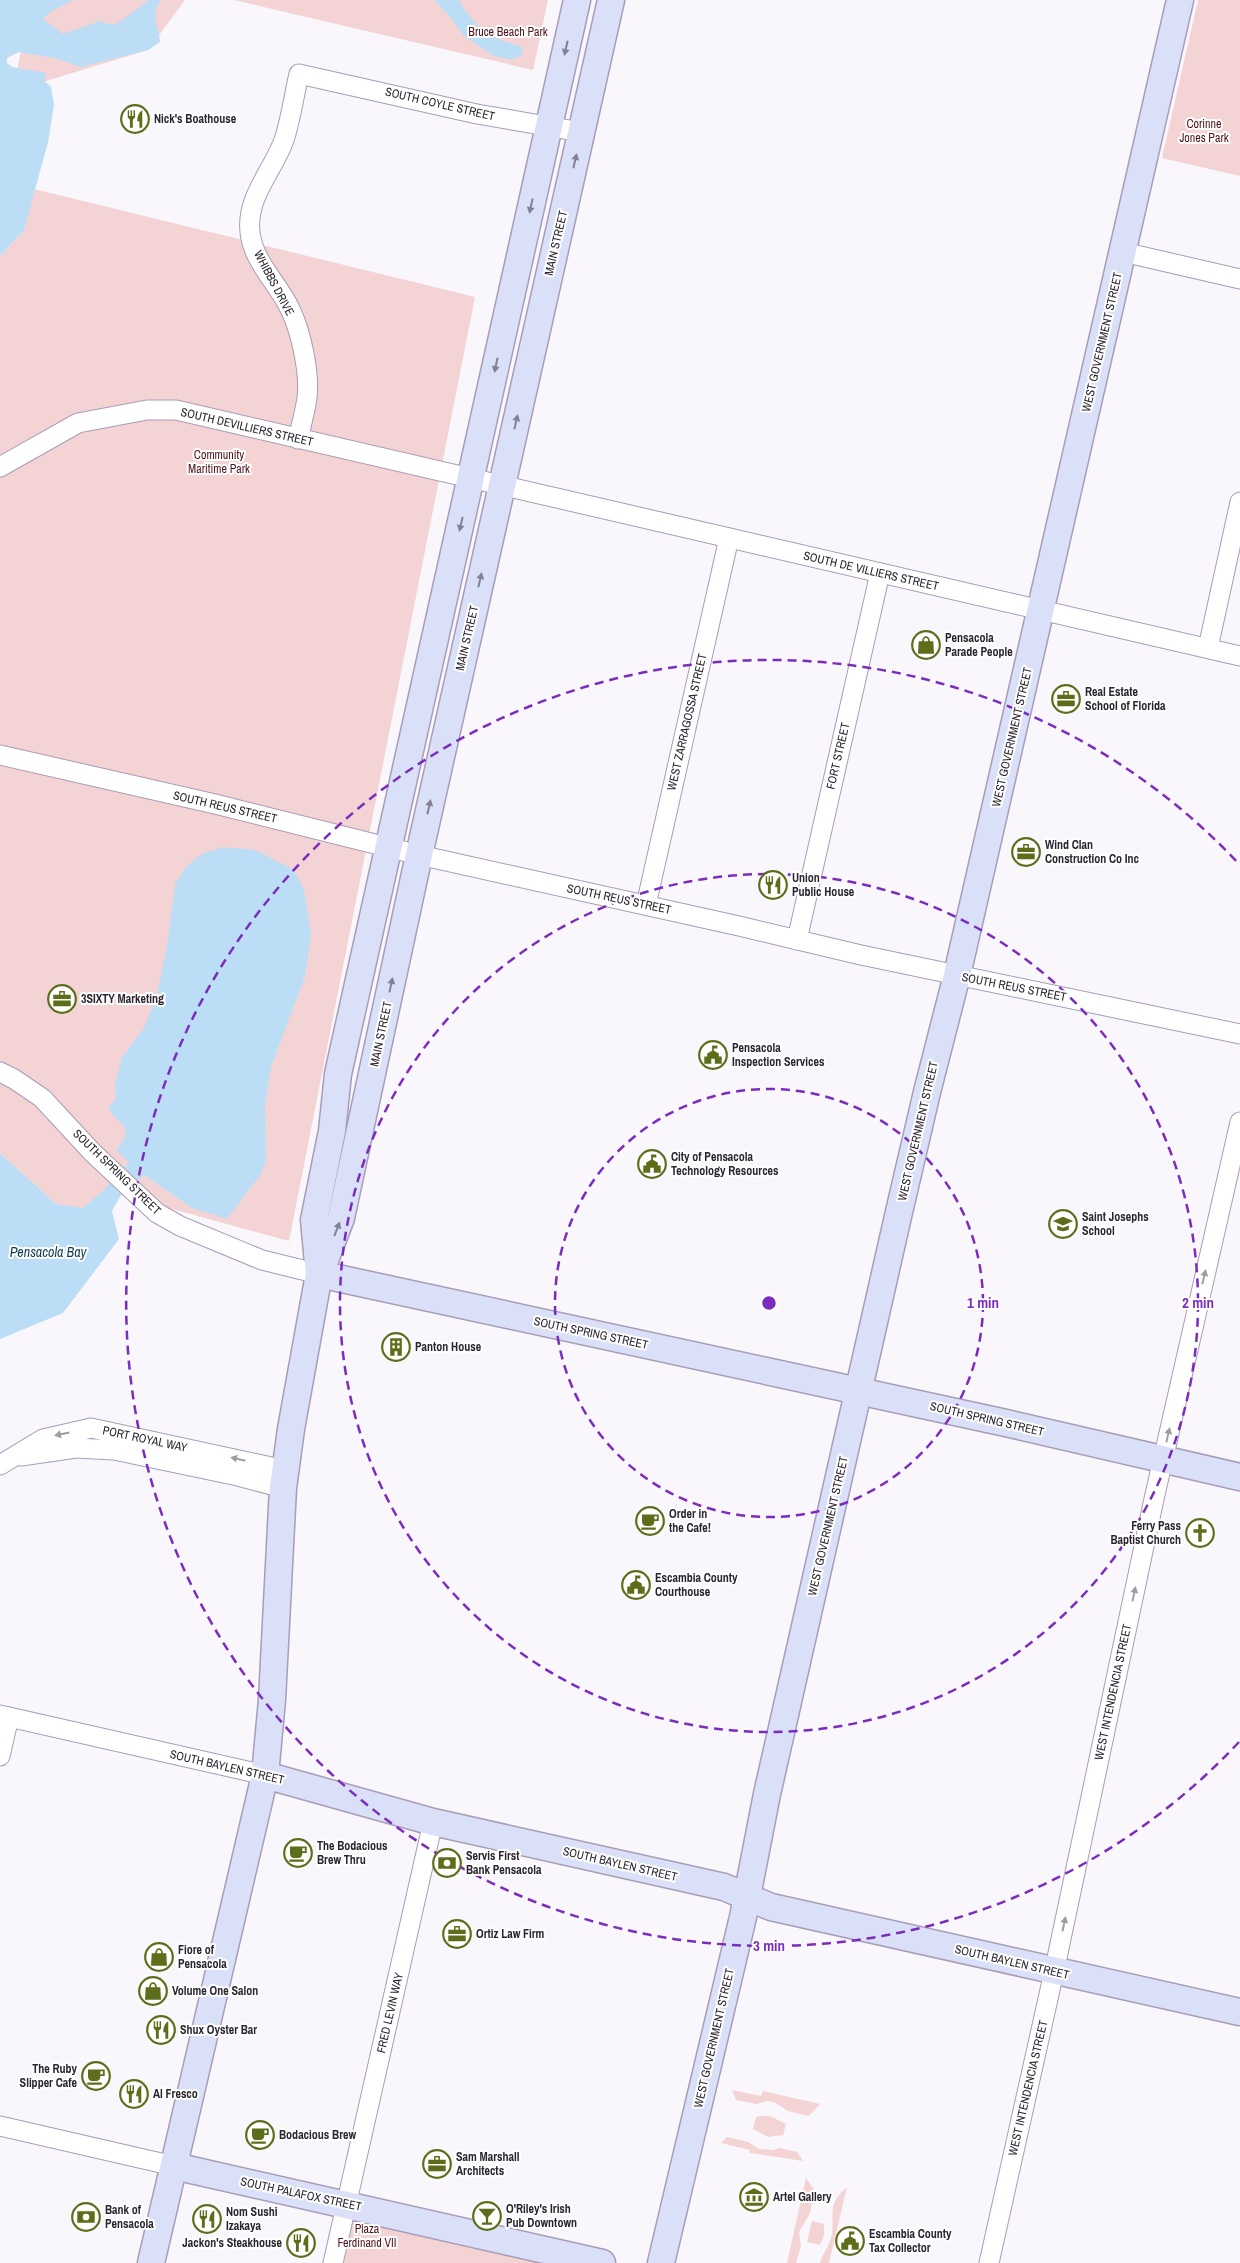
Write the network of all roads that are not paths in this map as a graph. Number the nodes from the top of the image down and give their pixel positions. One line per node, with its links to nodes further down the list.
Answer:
1 (577, 0): 5 (street, one-way to 5)
2 (612, 0): 6 (street, MAIN STREET)
3 (1180, 0): 7 (street, WEST GOVERNMENT STREET)
4 (299, 74): 5 (street, SOUTH COYLE STREET); 9 (street, WHIBBS DRIVE)
5 (548, 127): 6 (street, SOUTH COYLE STREET); 11 (street, one-way to 11)
6 (581, 132): 12 (street, MAIN STREET, one-way to 6)
7 (1122, 252): 8 (street); 16 (street, WEST GOVERNMENT STREET)
8 (1240, 279)
9 (298, 439): 10 (street, SOUTH DEVILLIERS STREET); 11 (street, SOUTH DEVILLIERS STREET)
10 (0, 467)
11 (471, 479): 12 (street, SOUTH DEVILLIERS STREET); 20 (street, one-way to 20)
12 (502, 487): 14 (street, SOUTH DE VILLIERS STREET); 21 (street, MAIN STREET, one-way to 12)
13 (1240, 502): 17 (street)
14 (728, 538): 15 (street, SOUTH DE VILLIERS STREET); 22 (street, WEST ZARRAGOSSA STREET)
15 (880, 573): 16 (street, SOUTH DE VILLIERS STREET); 23 (street, FORT STREET)
16 (1041, 610): 17 (street, SOUTH DE VILLIERS STREET); 24 (street, WEST GOVERNMENT STREET)
17 (1208, 648): 18 (street, SOUTH DE VILLIERS STREET)
18 (1240, 656)
19 (0, 755): 20 (street, SOUTH REUS STREET)
20 (388, 847): 21 (street, SOUTH REUS STREET); 28 (street)
21 (419, 855): 22 (street, SOUTH REUS STREET); 28 (street, MAIN STREET, one-way to 21)
22 (646, 905): 23 (street, SOUTH REUS STREET)
23 (797, 940): 24 (street, SOUTH REUS STREET)
24 (957, 975): 25 (street, SOUTH REUS STREET); 29 (street, WEST GOVERNMENT STREET)
25 (1240, 1034)
26 (0, 1072): 28 (street, SOUTH SPRING STREET)
27 (1240, 1122): 34 (street, WEST INTENDENCIA STREET, one-way to 27)
28 (320, 1274): 29 (street, SOUTH SPRING STREET); 36 (street)
29 (858, 1391): 34 (street, SOUTH SPRING STREET); 41 (street, WEST GOVERNMENT STREET)
30 (90, 1428): 31 (street, PORT ROYAL WAY); 32 (street); 33 (street, PORT ROYAL WAY, one-way to 33)
31 (126, 1444): 32 (street, PORT ROYAL WAY); 36 (street, PORT ROYAL WAY)
32 (89, 1449): 33 (street, PORT ROYAL WAY)
33 (14, 1458)
34 (1163, 1459): 35 (street, SOUTH SPRING STREET); 42 (street, WEST INTENDENCIA STREET, one-way to 34)
35 (1240, 1477)
36 (284, 1479): 39 (street)
37 (4, 1716): 38 (street); 39 (street, SOUTH BAYLEN STREET)
38 (0, 1756)
39 (265, 1775): 40 (street, SOUTH BAYLEN STREET); 45 (street)
40 (433, 1822): 41 (street, SOUTH BAYLEN STREET); 46 (street, FRED LEVIN WAY)
41 (746, 1897): 42 (street, SOUTH BAYLEN STREET); 50 (street, WEST GOVERNMENT STREET)
42 (1054, 1972): 43 (street, SOUTH BAYLEN STREET); 51 (street, WEST INTENDENCIA STREET)
43 (1240, 2012)
44 (0, 2126): 45 (street, SOUTH PALAFOX STREET)
45 (174, 2166): 46 (street, SOUTH PALAFOX STREET); 47 (street)
46 (347, 2204): 48 (street, FRED LEVIN WAY); 49 (street, SOUTH PALAFOX STREET)
47 (151, 2263)
48 (333, 2263)
49 (602, 2263)
50 (661, 2263)
51 (989, 2263)

